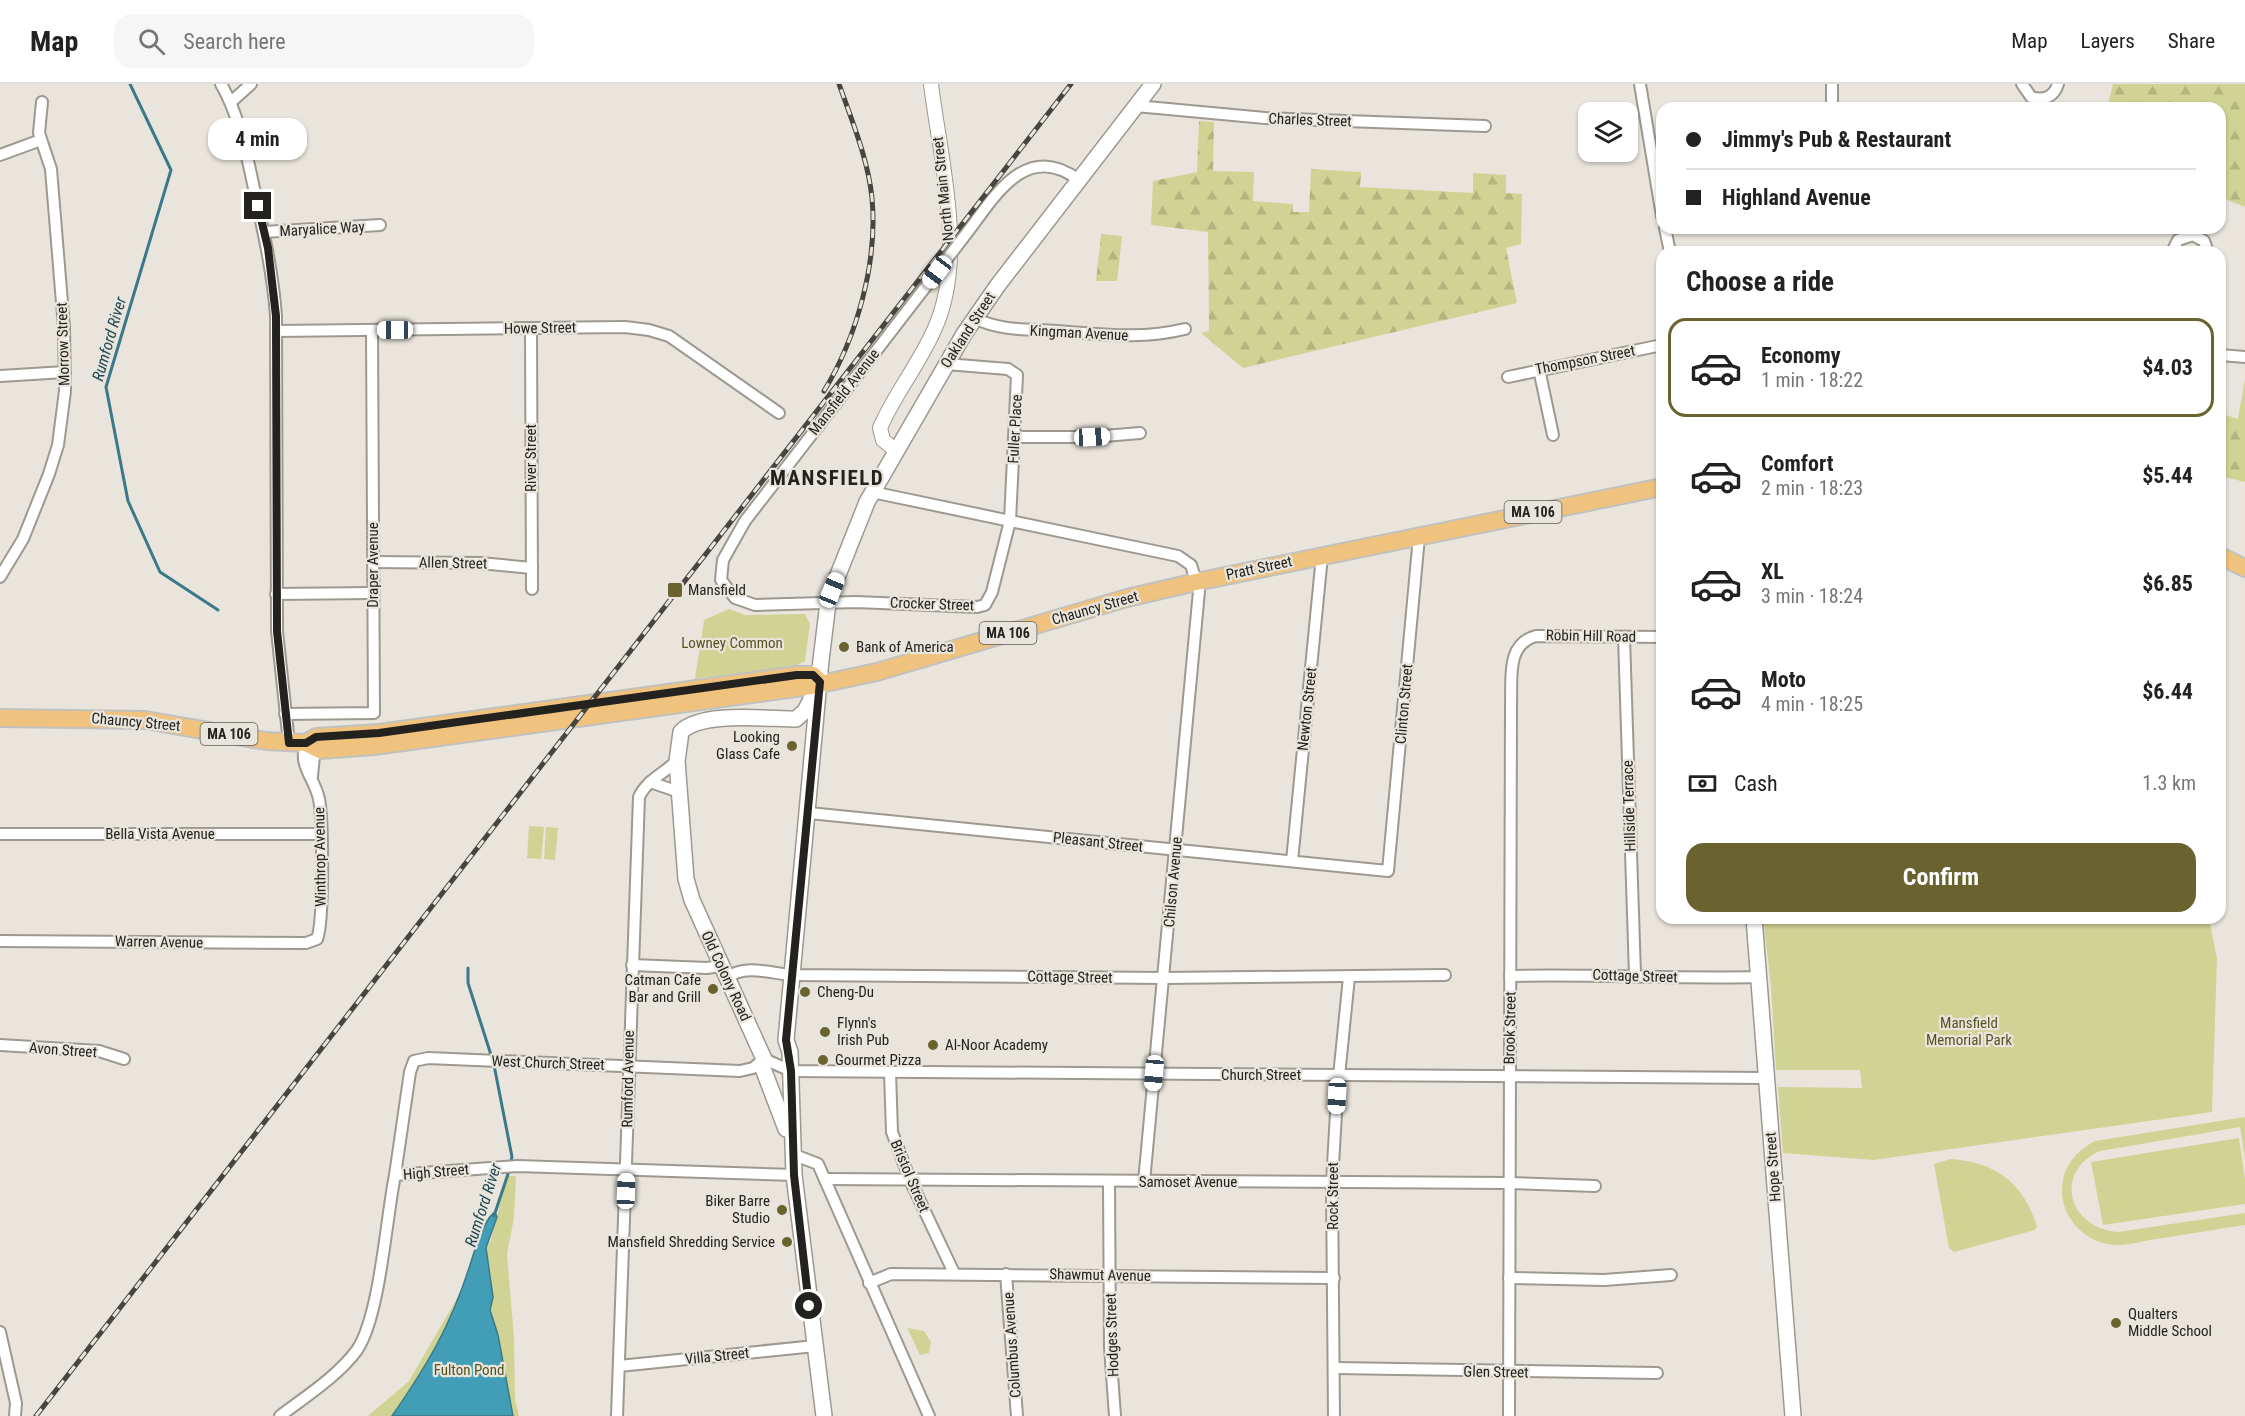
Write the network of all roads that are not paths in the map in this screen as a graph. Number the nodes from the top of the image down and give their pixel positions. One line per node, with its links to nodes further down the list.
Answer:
1 (220, 84): 10 (street)
2 (251, 84): 10 (street)
3 (931, 84): 43 (street, North Main Street)
4 (1154, 84): 14 (main road, Oakland Street)
5 (1640, 84): 19 (street)
6 (1832, 84): 11 (street)
7 (2022, 84): 12 (street)
8 (2058, 84): 13 (street)
9 (42, 102): 16 (street, Morrow Street)
10 (231, 102): 21 (street)
11 (1832, 102)
12 (2035, 102)
13 (2038, 102)
14 (1136, 106): 15 (street, Charles Street); 18 (main road, Oakland Street)
15 (1485, 126)
16 (41, 140): 17 (street); 36 (street, Morrow Street)
17 (0, 155)
18 (1079, 180): 26 (main road, Oakland Street); 58 (street, Mansfield Avenue, bridge)
19 (1656, 180)
20 (380, 225): 21 (street, Maryalice Way)
21 (264, 232): 30 (street)
22 (2193, 234): 25 (street)
23 (2193, 234): 24 (street)
24 (2175, 246)
25 (2206, 246)
26 (974, 318): 28 (street, Kingman Avenue); 34 (main road, Oakland Street)
27 (531, 328): 29 (street, Howe Street); 39 (street, Howe Street); 51 (street, River Street)
28 (1185, 329)
29 (372, 330): 30 (street, Howe Street); 50 (street, Draper Avenue)
30 (276, 331): 56 (street)
31 (1656, 346): 35 (street, Thompson Street)
32 (2226, 355): 33 (street)
33 (2245, 357)
34 (946, 364): 42 (street, Fuller Place); 43 (main road, Oakland Street)
35 (1539, 369): 38 (street, Thompson Street); 41 (street)
36 (65, 372): 37 (street); 53 (street, Morrow Street)
37 (0, 376)
38 (1509, 377)
39 (779, 413)
40 (1140, 433): 42 (street)
41 (1553, 435)
42 (1015, 437): 46 (street, Fuller Place)
43 (896, 451): 45 (main road, Oakland Street)
44 (1656, 488): 47 (main road, Pratt Street / MA 106)
45 (872, 492): 46 (street); 58 (main road, Oakland Street)
46 (1010, 521): 54 (street); 58 (street, Crocker Street)
47 (1419, 537): 48 (main road, Pratt Street / MA 106); 77 (street, Clinton Street)
48 (1322, 556): 54 (main road, Pratt Street / MA 106); 76 (street, Newton Street)
49 (2226, 559): 52 (main road)
50 (373, 562): 51 (street, Allen Street); 57 (street, Draper Avenue)
51 (532, 568): 55 (street, River Street)
52 (2245, 568)
53 (0, 576)
54 (1196, 582): 62 (main road, Chauncy Street / MA 106); 75 (street, Chilson Avenue)
55 (532, 589)
56 (276, 594): 57 (street); 63 (street)
57 (373, 594): 63 (street, Draper Avenue)
58 (828, 603): 62 (main road)
59 (1624, 636): 60 (street, Robin Hill Road); 61 (street, Robin Hill Road); 85 (street, Hillside Terrace)
60 (1656, 637)
61 (1522, 643): 86 (street, Brook Street)
62 (820, 682): 65 (main road); 67 (main road, Chauncy Street / MA 106); 68 (main road)
63 (285, 714): 66 (street)
64 (0, 718): 66 (main road, Chauncy Street / MA 106)
65 (796, 719): 68 (main road); 69 (main road, Old Colony Road)
66 (289, 743): 67 (main road, Chauncy Street / MA 106)
67 (306, 743): 74 (street, Winthrop Avenue)
68 (813, 750): 72 (main road)
69 (677, 761): 70 (street, Rumford Avenue); 71 (main road, Old Colony Road)
70 (650, 782): 71 (street); 81 (street, Rumford Avenue)
71 (679, 792): 82 (main road, Old Colony Road)
72 (808, 813): 75 (street, Pleasant Street); 83 (main road)
73 (0, 834): 74 (street, Bella Vista Avenue)
74 (320, 834): 79 (street, Winthrop Avenue)
75 (1176, 849): 76 (street, Pleasant Street); 89 (street, Chilson Avenue)
76 (1292, 861): 77 (street, Pleasant Street)
77 (1388, 871)
78 (1755, 924): 88 (main road, Hope Street)
79 (317, 938): 80 (street, Warren Avenue)
80 (0, 941)
81 (632, 965): 82 (street, Cottage Street); 94 (street, Rumford Avenue)
82 (723, 972): 83 (street, Cottage Street); 93 (main road, Old Colony Road)
83 (791, 975): 89 (street, Cottage Street); 90 (main road)
84 (1445, 975): 87 (street, Cottage Street)
85 (1635, 975): 86 (street, Cottage Street); 88 (street, Cottage Street)
86 (1510, 976): 99 (street, Brook Street)
87 (1349, 977): 89 (street, Cottage Street); 98 (street, Rock Street)
88 (1759, 977): 100 (main road, Hope Street)
89 (1165, 978): 97 (street, Chilson Avenue)
90 (786, 1040): 93 (main road); 95 (main road)
91 (0, 1046): 92 (street, Avon Street)
92 (124, 1059)
93 (764, 1059): 94 (street, West Church Street); 95 (street); 101 (main road, Old Colony Road)
94 (628, 1066): 102 (street, Rumford Avenue); 103 (street, West Church Street)
95 (791, 1071): 96 (street, Church Street); 101 (main road)
96 (890, 1072): 97 (street, Church Street); 106 (street, Bristol Street)
97 (1154, 1073): 98 (street, Church Street); 108 (street, Chilson Avenue)
98 (1340, 1075): 99 (street, Church Street); 109 (street, Rock Street)
99 (1509, 1077): 100 (street, Church Street); 110 (street, Brook Street)
100 (1766, 1078): 134 (main road, Hope Street)
101 (792, 1154): 104 (main road); 105 (street)
102 (626, 1170): 103 (street, High Street); 104 (street, High Street); 121 (street, Rumford Avenue)
103 (395, 1175): 126 (street, High Street)
104 (794, 1175): 120 (main road)
105 (825, 1179): 106 (street, Samoset Avenue); 118 (street)
106 (910, 1180): 107 (street, Samoset Avenue); 112 (street, Bristol Street)
107 (1109, 1182): 108 (street, Samoset Avenue); 114 (street, Hodges Street)
108 (1144, 1182): 109 (street, Samoset Avenue)
109 (1332, 1182): 110 (street, Samoset Avenue); 116 (street, Rock Street)
110 (1509, 1183): 111 (street, Samoset Avenue); 117 (street, Brook Street)
111 (1595, 1186)
112 (954, 1273): 113 (street, Shawmut Avenue); 118 (street, Shawmut Avenue)
113 (1006, 1274): 114 (street, Shawmut Avenue); 130 (street, Columbus Avenue)
114 (1110, 1275): 116 (street, Shawmut Avenue); 131 (street, Hodges Street)
115 (1671, 1275): 117 (street)
116 (1334, 1278): 122 (street, Rock Street)
117 (1509, 1278): 123 (street, Brook Street)
118 (869, 1282): 129 (street)
119 (0, 1332): 125 (street)
120 (815, 1346): 121 (street, Villa Street); 128 (main road)
121 (619, 1366): 127 (street, Rumford Avenue)
122 (1335, 1368): 123 (street, Glen Street); 132 (street, Rock Street)
123 (1509, 1372): 124 (street, Glen Street); 133 (street, Brook Street)
124 (1657, 1373)
125 (15, 1413)
126 (280, 1416)
127 (617, 1416)
128 (824, 1416)
129 (929, 1416)
130 (1017, 1416)
131 (1115, 1416)
132 (1334, 1416)
133 (1509, 1416)
134 (1793, 1416)

